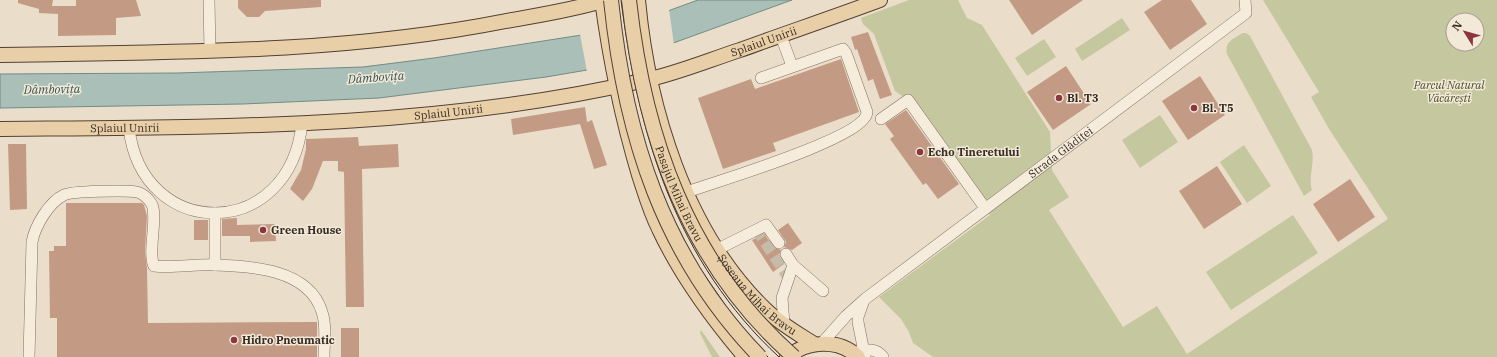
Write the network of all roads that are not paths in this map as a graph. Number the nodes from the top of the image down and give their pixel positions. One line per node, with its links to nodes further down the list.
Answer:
1 (209, 0): 7 (street)
2 (605, 0): 7 (main road); 12 (main road); 33 (main road, Pasajul Mihai Bravu, bridge)
3 (880, 0): 6 (main road, Splaiul Unirii)
4 (1245, 0): 18 (street, Strada Glădiței)
5 (635, 3): 11 (main road, Șoseaua Mihai Bravu); 35 (main road, Pasajul Mihai Bravu, bridge)
6 (781, 36): 9 (street); 11 (main road, Splaiul Unirii)
7 (210, 51): 8 (main road)
8 (0, 55)
9 (792, 66): 10 (street); 17 (street)
10 (761, 78)
11 (649, 79): 12 (main road, Splaiul Unirii); 17 (main road, Șoseaua Mihai Bravu)
12 (616, 87): 14 (main road, Splaiul Unirii); 32 (main road)
13 (881, 119): 18 (street)
14 (302, 123): 15 (main road, Splaiul Unirii); 19 (street)
15 (129, 128): 16 (main road, Splaiul Unirii); 19 (street)
16 (0, 129)
17 (687, 192): 21 (main road, Șoseaua Mihai Bravu)
18 (985, 208): 26 (street, Strada Glădiței)
19 (215, 213): 23 (street)
20 (779, 243): 21 (street)
21 (718, 249): 27 (main road, Șoseaua Mihai Bravu)
22 (786, 254): 24 (street)
23 (215, 265): 30 (street); 31 (street)
24 (793, 265): 25 (street); 27 (street)
25 (823, 291)
26 (865, 299): 28 (street, Strada Glădiței); 29 (street)
27 (784, 324): 28 (main road, Șoseaua Mihai Bravu)
28 (818, 344): 29 (main road); 34 (main road)
29 (860, 354): 36 (street)
30 (29, 357)
31 (324, 357)
32 (745, 357)
33 (760, 357)
34 (787, 357)
35 (794, 357)
36 (883, 357)

